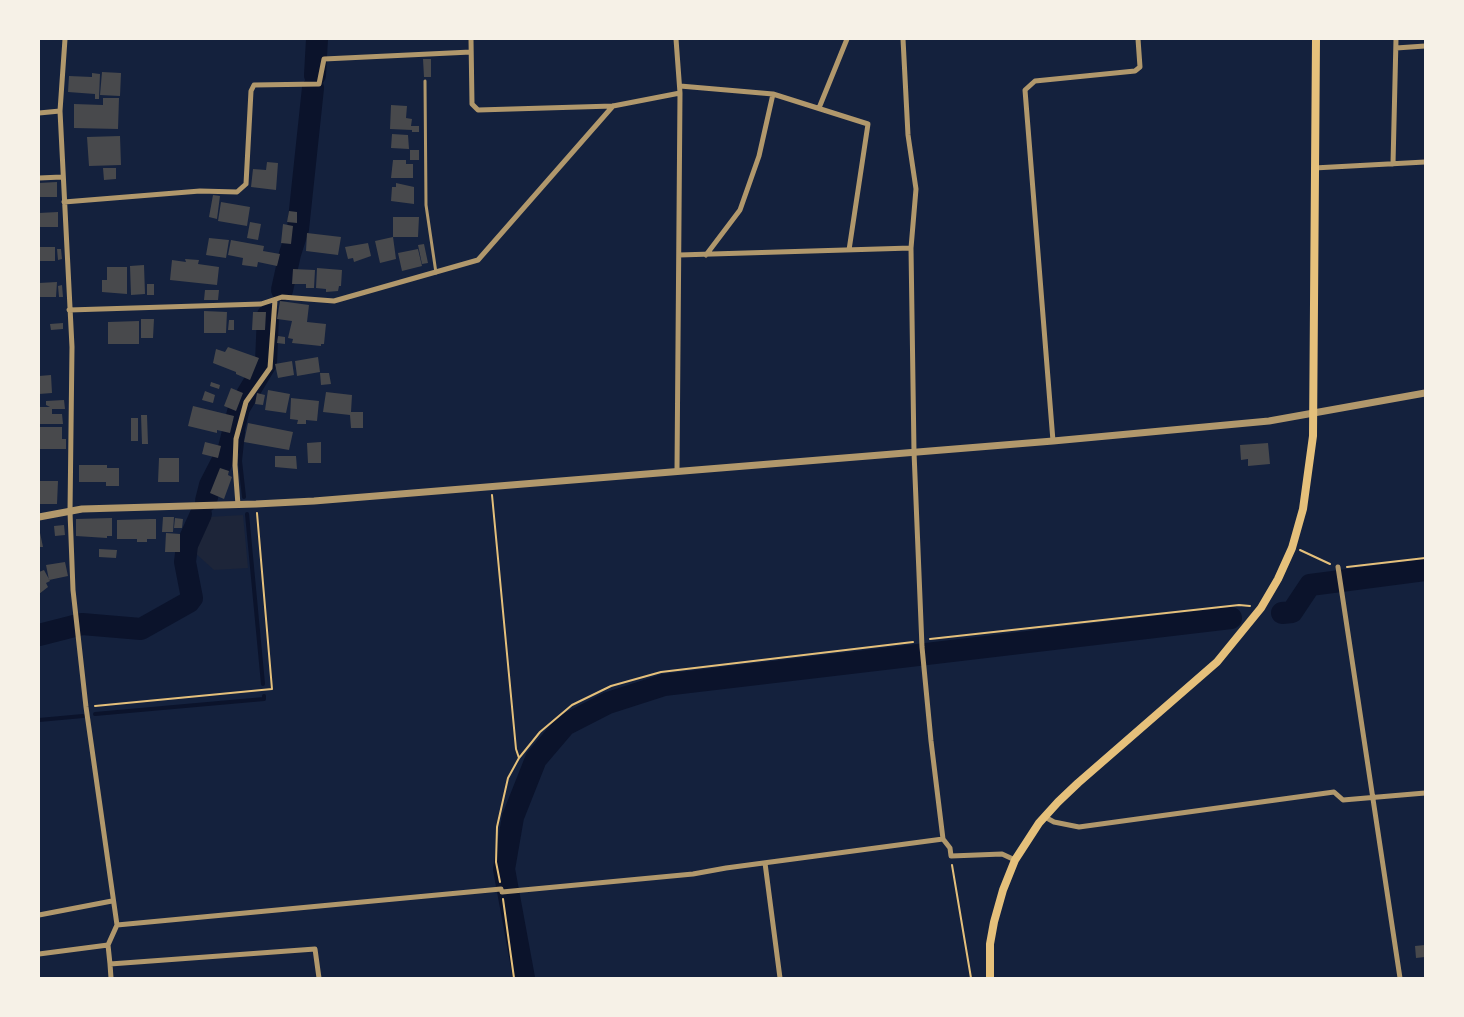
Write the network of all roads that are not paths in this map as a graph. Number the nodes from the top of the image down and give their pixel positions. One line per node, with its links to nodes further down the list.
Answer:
1 (65, 39): 18 (street)
2 (471, 39): 11 (street)
3 (676, 39): 13 (street)
4 (847, 39): 17 (street)
5 (903, 39): 26 (street)
6 (1138, 39): 35 (street)
7 (1316, 39): 22 (main road)
8 (1396, 39): 10 (street)
9 (1425, 46): 10 (street)
10 (1396, 48): 21 (street)
11 (471, 52): 16 (street); 25 (street)
12 (425, 81): 30 (lane)
13 (680, 86): 14 (street); 15 (street)
14 (680, 93): 16 (street); 28 (street)
15 (773, 94): 17 (street); 29 (street)
16 (613, 106): 30 (street)
17 (819, 108): 27 (street)
18 (60, 111): 19 (street); 23 (street)
19 (39, 113)
20 (1425, 162): 21 (street)
21 (1393, 164): 22 (street)
22 (1314, 168): 34 (main road)
23 (62, 177): 24 (street); 25 (street)
24 (39, 178)
25 (64, 202): 32 (street)
26 (911, 248): 27 (street); 36 (street)
27 (849, 250): 29 (street)
28 (679, 255): 29 (street); 37 (street)
29 (706, 255)
30 (436, 273): 31 (street)
31 (275, 300): 32 (street); 38 (street)
32 (69, 310): 39 (street)
33 (1425, 393): 34 (street)
34 (1312, 414): 35 (street); 44 (main road)
35 (1053, 441): 36 (street)
36 (914, 452): 37 (street); 45 (street)
37 (677, 470): 38 (street)
38 (238, 505): 39 (street)
39 (70, 512): 40 (street); 48 (street)
40 (39, 517)
41 (1338, 568): 43 (street)
42 (1425, 794): 43 (street)
43 (1372, 798): 44 (street); 58 (street)
44 (1045, 817): 46 (main road)
45 (943, 839): 46 (street); 47 (street)
46 (1015, 860): 57 (main road)
47 (765, 863): 50 (street); 56 (street)
48 (112, 901): 49 (street); 50 (street)
49 (39, 915)
50 (117, 925): 51 (street)
51 (108, 945): 52 (street); 53 (street)
52 (39, 954)
53 (110, 964): 54 (street); 55 (street)
54 (111, 978)
55 (319, 978)
56 (780, 978)
57 (990, 978)
58 (1400, 978)

